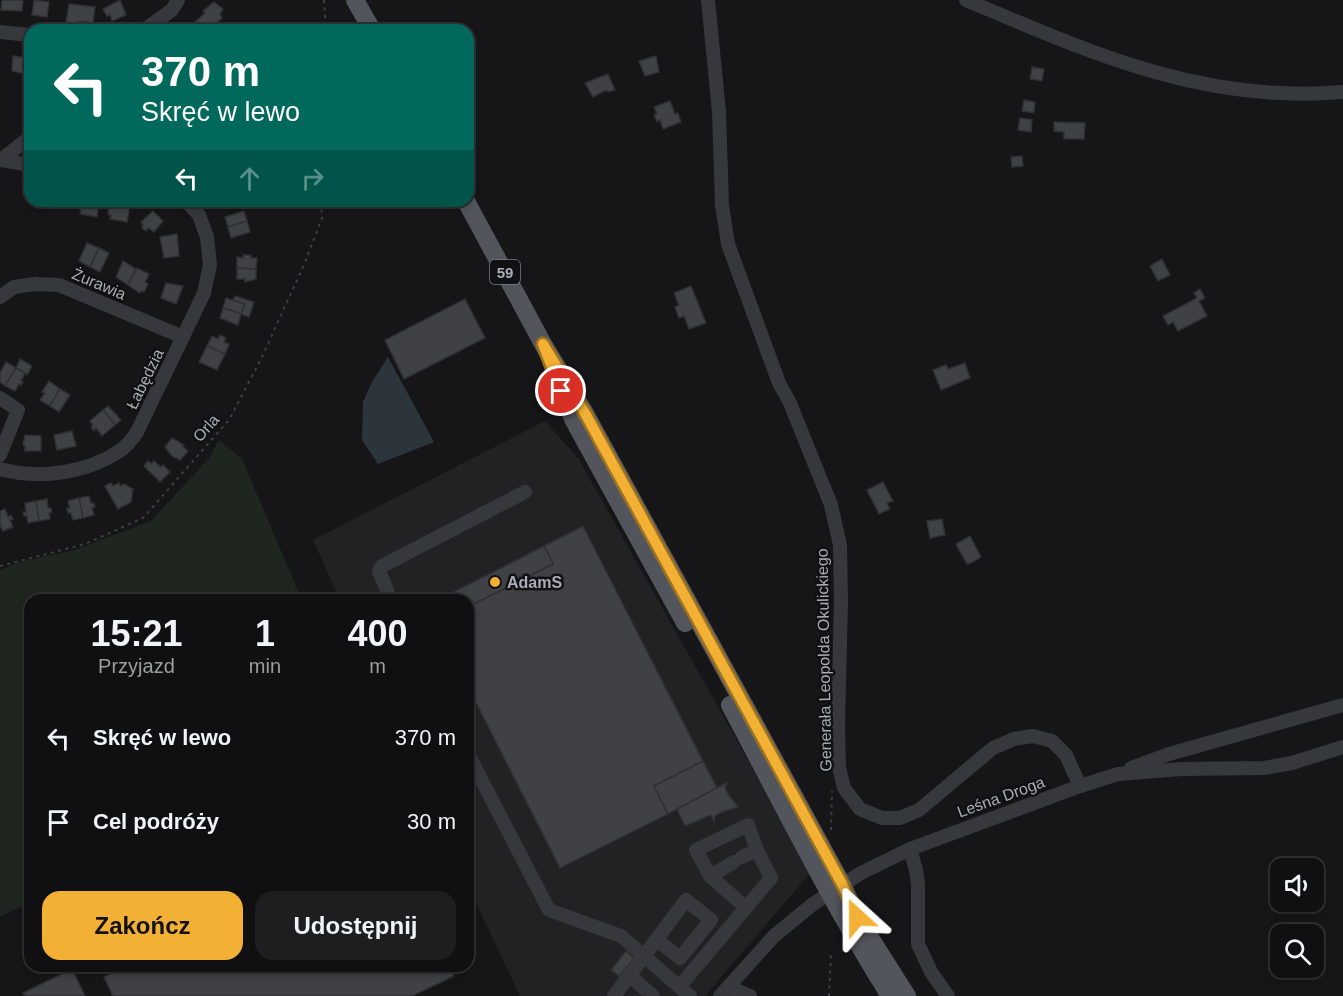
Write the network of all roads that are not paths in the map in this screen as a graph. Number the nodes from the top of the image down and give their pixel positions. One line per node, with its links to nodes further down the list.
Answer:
1 (178, 0): 5 (street)
2 (356, 0): 6 (main road)
3 (708, 0): 26 (street, Generała Leopolda Okulickiego)
4 (966, 0): 9 (street)
5 (152, 24)
6 (369, 24)
7 (0, 32): 8 (street)
8 (24, 34)
9 (1343, 92)
10 (24, 142): 11 (street)
11 (0, 160): 12 (street)
12 (24, 164)
13 (192, 207): 16 (street, Łabędzia)
14 (469, 207): 30 (main road, 59)
15 (0, 297): 16 (street, Żurawia)
16 (183, 337): 19 (street, Łabędzia)
17 (0, 398): 18 (street)
18 (0, 455)
19 (2, 474)
20 (525, 492): 21 (street)
21 (389, 594)
22 (1343, 705): 25 (street)
23 (1343, 747): 25 (street, Leśna Droga)
24 (474, 766): 33 (street)
25 (1118, 774): 26 (street, Leśna Droga)
26 (1080, 786): 27 (street, Leśna Droga)
27 (909, 849): 30 (street, Leśna Droga); 42 (street)
28 (757, 850): 29 (street); 29 (street); 31 (street)
29 (710, 876): 31 (street)
30 (836, 888): 35 (street, Leśna Droga); 40 (main road, 59); 41 (main road, 59)
31 (745, 907): 36 (street)
32 (656, 939): 33 (street)
33 (644, 955): 34 (street); 36 (street)
34 (629, 975): 37 (street); 38 (street)
35 (724, 991): 39 (street)
36 (684, 992)
37 (614, 996)
38 (653, 996)
39 (750, 996)
40 (890, 996)
41 (907, 996)
42 (948, 996)

